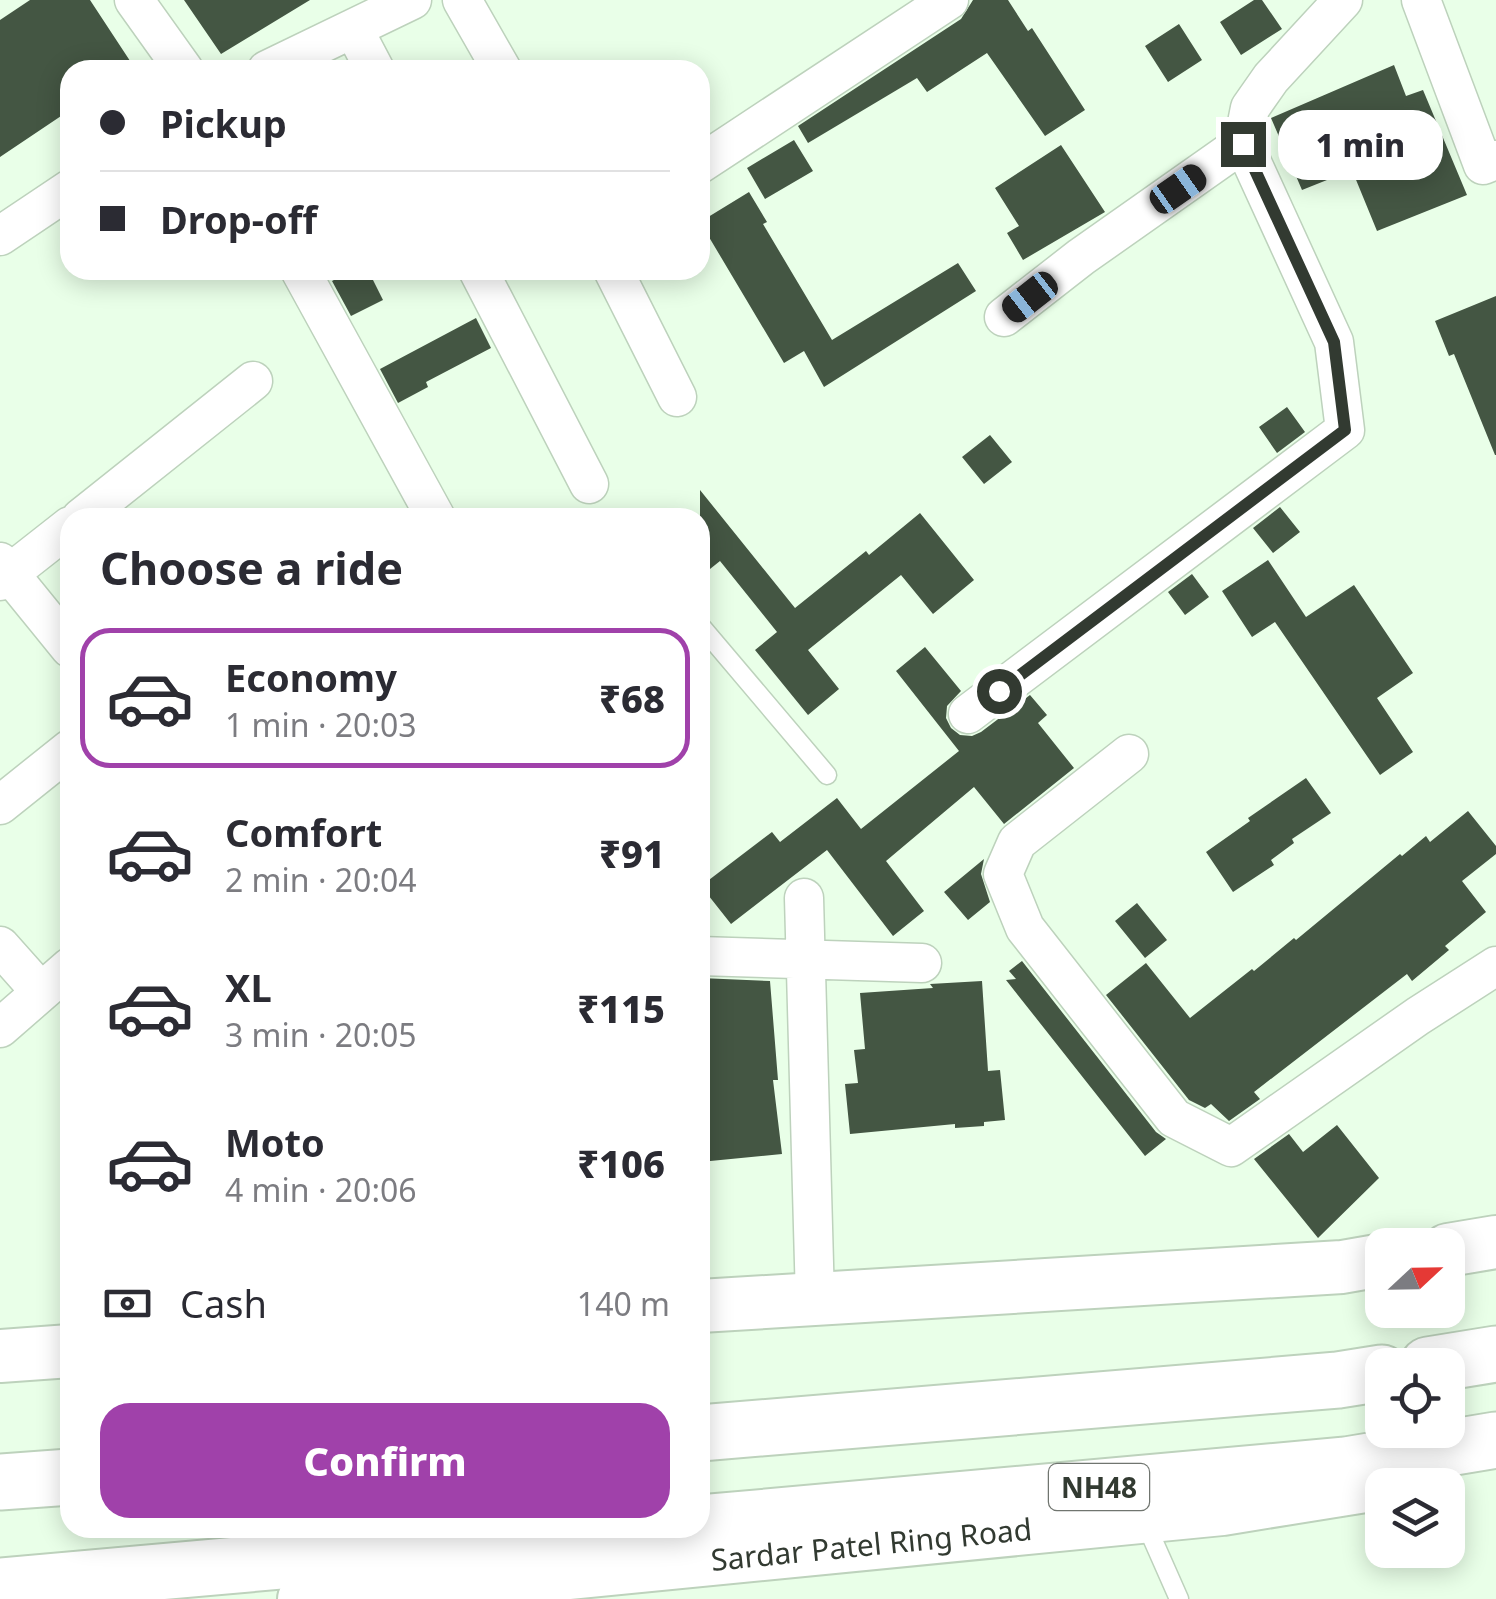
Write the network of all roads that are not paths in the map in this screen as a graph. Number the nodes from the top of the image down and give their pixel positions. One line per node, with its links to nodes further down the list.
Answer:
1 (134, 0): 8 (street)
2 (412, 0): 7 (street)
3 (462, 0): 11 (street)
4 (949, 0): 13 (street)
5 (1343, 0): 12 (street)
6 (1421, 0): 14 (street)
7 (354, 30): 9 (street); 10 (street)
8 (177, 60)
9 (288, 60)
10 (370, 60)
11 (496, 60)
12 (1243, 144): 20 (street); 30 (street)
13 (710, 157)
14 (1496, 160)
15 (60, 196): 16 (street)
16 (0, 236)
17 (305, 280): 25 (street)
18 (483, 280): 23 (street)
19 (617, 280): 22 (street)
20 (1004, 317)
21 (253, 381): 24 (street)
22 (677, 397)
23 (589, 484)
24 (94, 508)
25 (431, 508)
26 (60, 533): 27 (street)
27 (3, 572): 28 (street)
28 (60, 637)
29 (710, 637): 33 (lane)
30 (968, 714)
31 (1128, 754): 40 (street)
32 (60, 757): 34 (street)
33 (827, 775)
34 (0, 806)
35 (804, 898): 38 (street)
36 (0, 946): 42 (street)
37 (710, 956): 38 (street)
38 (804, 959): 39 (street); 47 (street)
39 (922, 964)
40 (1496, 966)
41 (60, 976): 42 (street)
42 (41, 992): 43 (street)
43 (0, 1028)
44 (1496, 1242): 45 (street)
45 (1465, 1247)
46 (1365, 1263): 47 (street)
47 (816, 1300): 48 (street)
48 (710, 1305)
49 (60, 1352): 51 (street)
50 (1496, 1354): 52 (highway)
51 (0, 1356)
52 (1465, 1359)
53 (1365, 1376): 54 (highway)
54 (710, 1431)
55 (1496, 1440): 60 (highway, Sardar Patel Ring Road / NH48)
56 (1496, 1465): 59 (street, Sardar Patel Ring Road)
57 (60, 1478): 58 (highway)
58 (0, 1482)
59 (1142, 1517): 63 (street, Sardar Patel Ring Road); 64 (lane)
60 (710, 1522)
61 (541, 1538): 62 (highway)
62 (0, 1586)
63 (304, 1599)
64 (1179, 1599)

